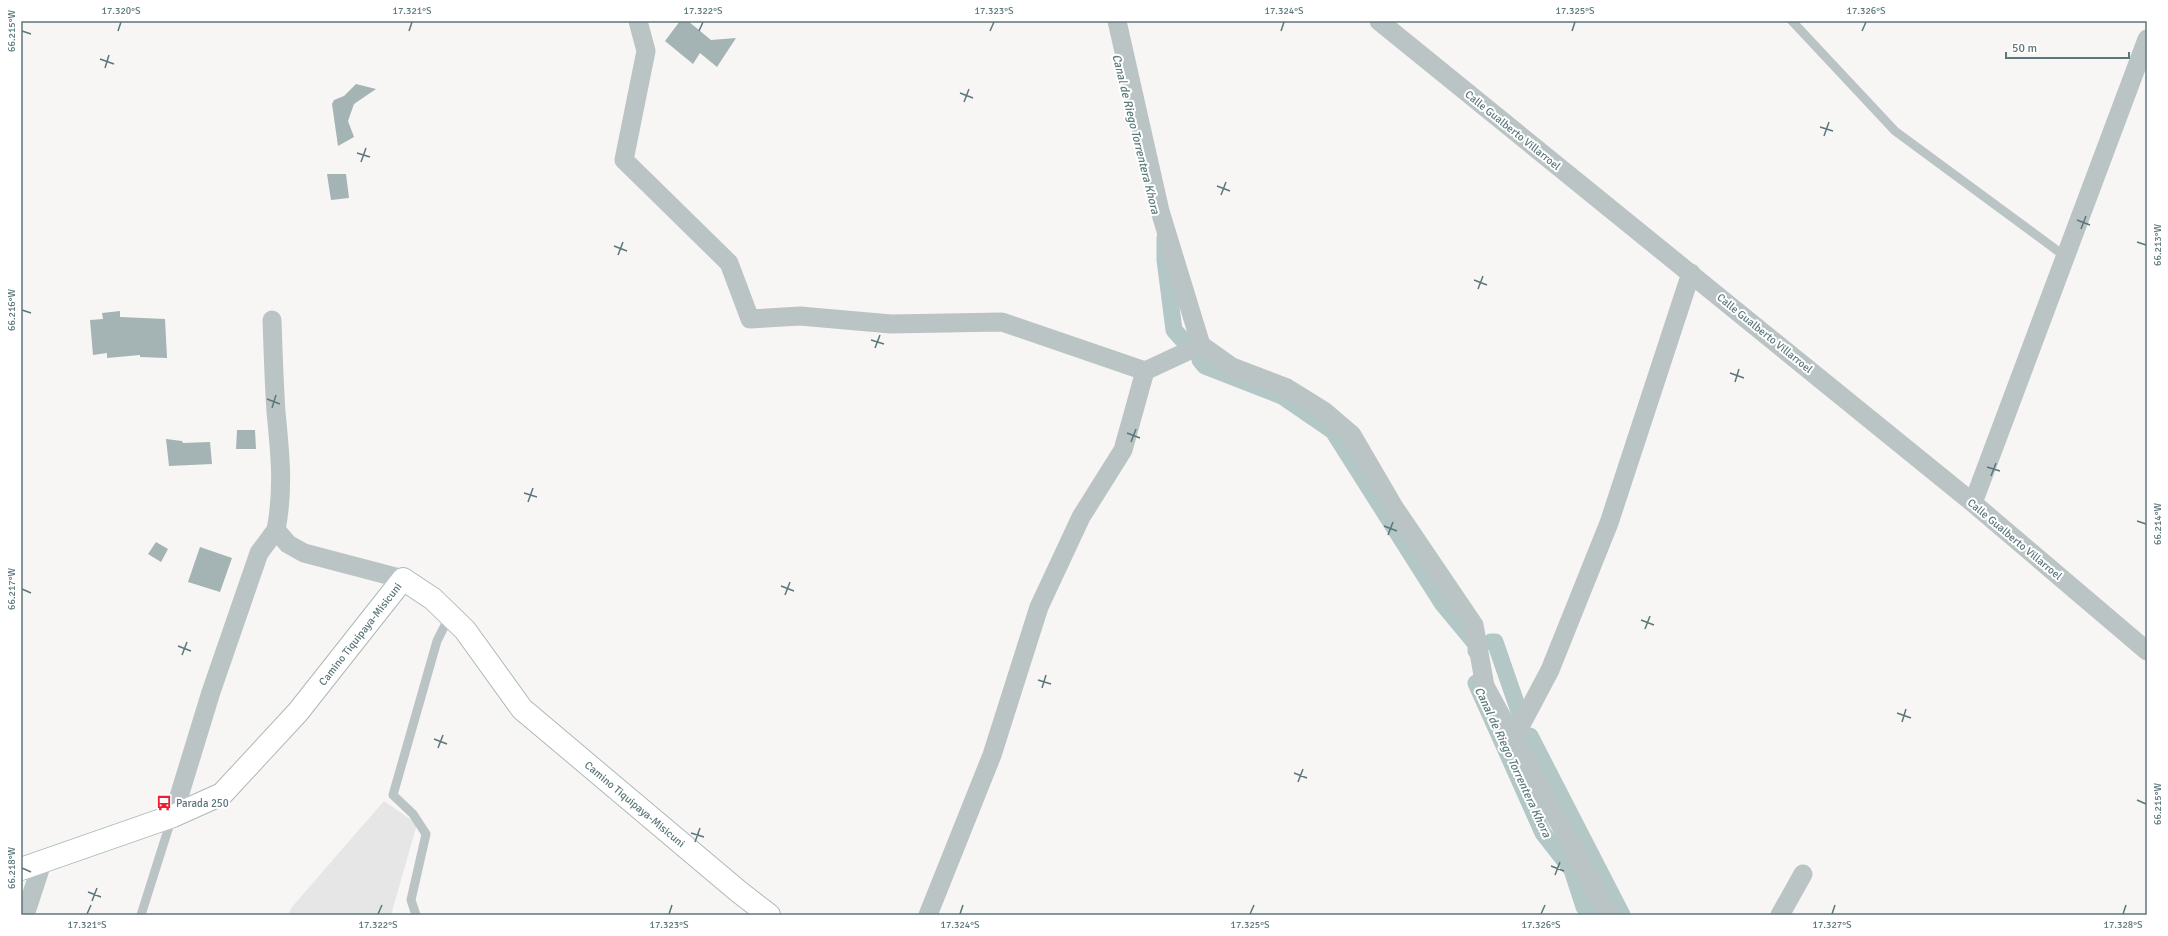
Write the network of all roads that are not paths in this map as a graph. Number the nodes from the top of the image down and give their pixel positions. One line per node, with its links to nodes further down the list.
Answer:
1 (638, 21): 10 (street)
2 (1117, 21): 9 (street)
3 (1379, 21): 7 (street, Calle Gualberto Villarroel)
4 (1792, 21): 6 (lane)
5 (2147, 39): 6 (street)
6 (2066, 257): 11 (street)
7 (1691, 272): 11 (street, Calle Gualberto Villarroel); 16 (street)
8 (272, 320): 12 (street)
9 (1201, 345): 10 (street); 16 (street)
10 (1145, 372): 25 (street)
11 (1973, 503): 15 (street, Calle Gualberto Villarroel)
12 (276, 530): 13 (street); 17 (street)
13 (403, 579): 14 (main road, Camino Tiquipaya-Misicuni); 17 (main road, Camino Tiquipaya-Misicuni)
14 (450, 615): 23 (lane); 24 (main road, Camino Tiquipaya-Misicuni)
15 (2147, 651)
16 (1514, 738): 26 (street)
17 (173, 816): 18 (main road, Camino Tiquipaya-Misicuni); 22 (lane)
18 (43, 860): 19 (main road, Camino Tiquipaya-Misicuni); 21 (street)
19 (21, 869)
20 (1803, 874): 27 (street)
21 (25, 915)
22 (141, 915)
23 (416, 915)
24 (769, 915)
25 (928, 915)
26 (1609, 915)
27 (1780, 915)

